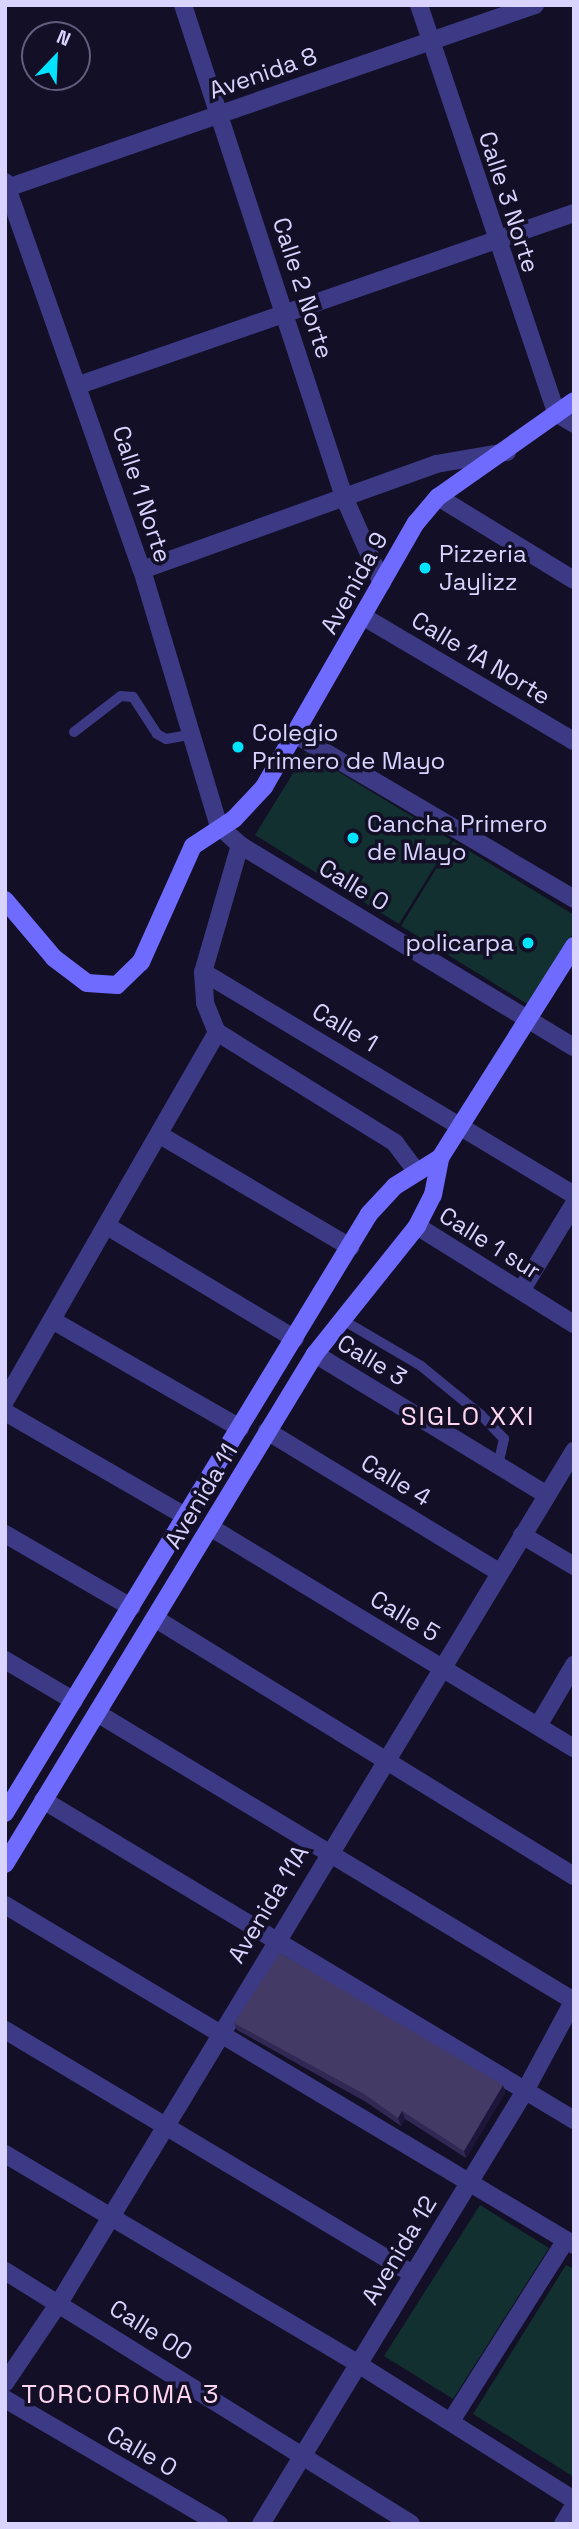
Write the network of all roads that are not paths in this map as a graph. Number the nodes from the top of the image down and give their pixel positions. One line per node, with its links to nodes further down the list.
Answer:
1 (183, 5): 5 (street, Calle 2 Norte)
2 (419, 5): 4 (street, Calle 3 Norte)
3 (535, 5): 4 (street, Avenida 8)
4 (431, 41): 5 (street, Avenida 8); 8 (street, Calle 3 Norte)
5 (220, 114): 6 (street, Avenida 8); 9 (street, Calle 2 Norte)
6 (6, 185): 10 (street, Calle 1 Norte)
7 (574, 213): 8 (street)
8 (495, 242): 9 (street); 12 (street, Calle 3 Norte)
9 (285, 311): 10 (street); 15 (street, Calle 2 Norte)
10 (79, 385): 17 (street, Calle 1 Norte)
11 (574, 401): 12 (street, Avenida 9)
12 (556, 413): 13 (street); 14 (street, Avenida 9)
13 (574, 424)
14 (507, 452): 15 (street); 16 (street, Avenida 9)
15 (344, 497): 17 (street); 19 (street, Calle 2 Norte)
16 (438, 497): 18 (street); 19 (street, Avenida 9)
17 (142, 570): 22 (street, Calle 1 Norte)
18 (574, 580)
19 (382, 583): 20 (street, Avenida 9)
20 (364, 617): 23 (street, Avenida 9); 24 (street, Calle 1A Norte)
21 (74, 732): 22 (lane)
22 (189, 735): 25 (street, Calle 1 Norte)
23 (296, 735): 25 (street, Avenida 9); 27 (street)
24 (574, 741)
25 (219, 826): 26 (street, Calle 0); 28 (street, Avenida 9)
26 (240, 845): 30 (street); 31 (street, Calle 0)
27 (574, 899)
28 (5, 900)
29 (574, 946): 31 (street, Avenida 11)
30 (203, 972): 32 (street); 34 (street, Calle 1)
31 (529, 1020): 33 (street, Calle 0); 34 (street, Avenida 11)
32 (217, 1032): 35 (street); 37 (street)
33 (574, 1047)
34 (461, 1125): 36 (street, Avenida 11); 38 (street, Calle 1)
35 (160, 1135): 40 (street); 42 (street)
36 (440, 1158): 37 (street, Avenida 11); 41 (street, Avenida 11)
37 (416, 1171): 42 (street, Avenida 11)
38 (574, 1195)
39 (574, 1204): 43 (street)
40 (107, 1226): 45 (street); 47 (street)
41 (416, 1226): 43 (street, Calle 1 sur); 44 (street, Avenida 11)
42 (350, 1247): 47 (street, Avenida 11)
43 (521, 1291): 46 (street, Calle 1 sur)
44 (341, 1319): 48 (street, Avenida 11); 54 (lane)
45 (52, 1320): 49 (street); 51 (street)
46 (574, 1324)
47 (295, 1339): 51 (street, Avenida 11)
48 (315, 1354): 52 (street, Avenida 11); 54 (street, Calle 3)
49 (5, 1401)
50 (5, 1412): 56 (street)
51 (240, 1428): 56 (street, Avenida 11)
52 (267, 1431): 57 (street, Avenida 11); 61 (street, Calle 4)
53 (573, 1454): 55 (street, Avenida 11A)
54 (498, 1465): 55 (street, Calle 3)
55 (547, 1495): 59 (street, Avenida 11A)
56 (187, 1517): 62 (street, Avenida 11)
57 (210, 1527): 63 (street, Avenida 11); 66 (street, Calle 5)
58 (5, 1534): 62 (street)
59 (522, 1535): 60 (street); 61 (street, Avenida 11A)
60 (574, 1566)
61 (499, 1572): 66 (street, Avenida 11A)
62 (131, 1608): 67 (street, Avenida 11)
63 (156, 1619): 68 (street, Avenida 11); 71 (street)
64 (5, 1660): 67 (street)
65 (574, 1665): 69 (street)
66 (441, 1667): 69 (street, Calle 5); 71 (street, Avenida 11A)
67 (74, 1701): 72 (street, Avenida 11)
68 (97, 1713): 73 (street, Avenida 11); 75 (street)
69 (538, 1726): 70 (street, Calle 5)
70 (574, 1748)
71 (384, 1759): 75 (street, Avenida 11A); 77 (street)
72 (11, 1791): 74 (street, Avenida 11)
73 (43, 1800): 76 (street, Avenida 11); 79 (street)
74 (5, 1813)
75 (327, 1853): 79 (street, Avenida 11A); 80 (street)
76 (5, 1864)
77 (574, 1876)
78 (5, 1905): 82 (street)
79 (276, 1941): 82 (street, Avenida 11A); 83 (street)
80 (574, 2000): 83 (street, Avenida 12)
81 (5, 2030): 85 (street)
82 (218, 2035): 85 (street, Avenida 11A); 87 (street)
83 (525, 2091): 84 (street); 87 (street, Avenida 12)
84 (574, 2120)
85 (164, 2124): 88 (street, Avenida 11A); 91 (street)
86 (5, 2154): 88 (street)
87 (469, 2183): 89 (street); 91 (street, Avenida 12)
88 (109, 2217): 92 (street, Avenida 11A); 93 (street)
89 (570, 2243): 96 (street)
90 (5, 2271): 92 (street, Calle 00)
91 (413, 2274): 93 (street, Avenida 12)
92 (59, 2303): 94 (street, Avenida 11A); 97 (street, Calle 00)
93 (358, 2364): 96 (street); 97 (street, Avenida 12)
94 (5, 2383)
95 (5, 2399): 100 (street, Calle 0)
96 (451, 2421): 98 (street)
97 (303, 2454): 101 (street, Avenida 12); 102 (street, Calle 00)
98 (574, 2500)
99 (574, 2506): 103 (street)
100 (219, 2524)
101 (261, 2524)
102 (411, 2524)
103 (564, 2524)

